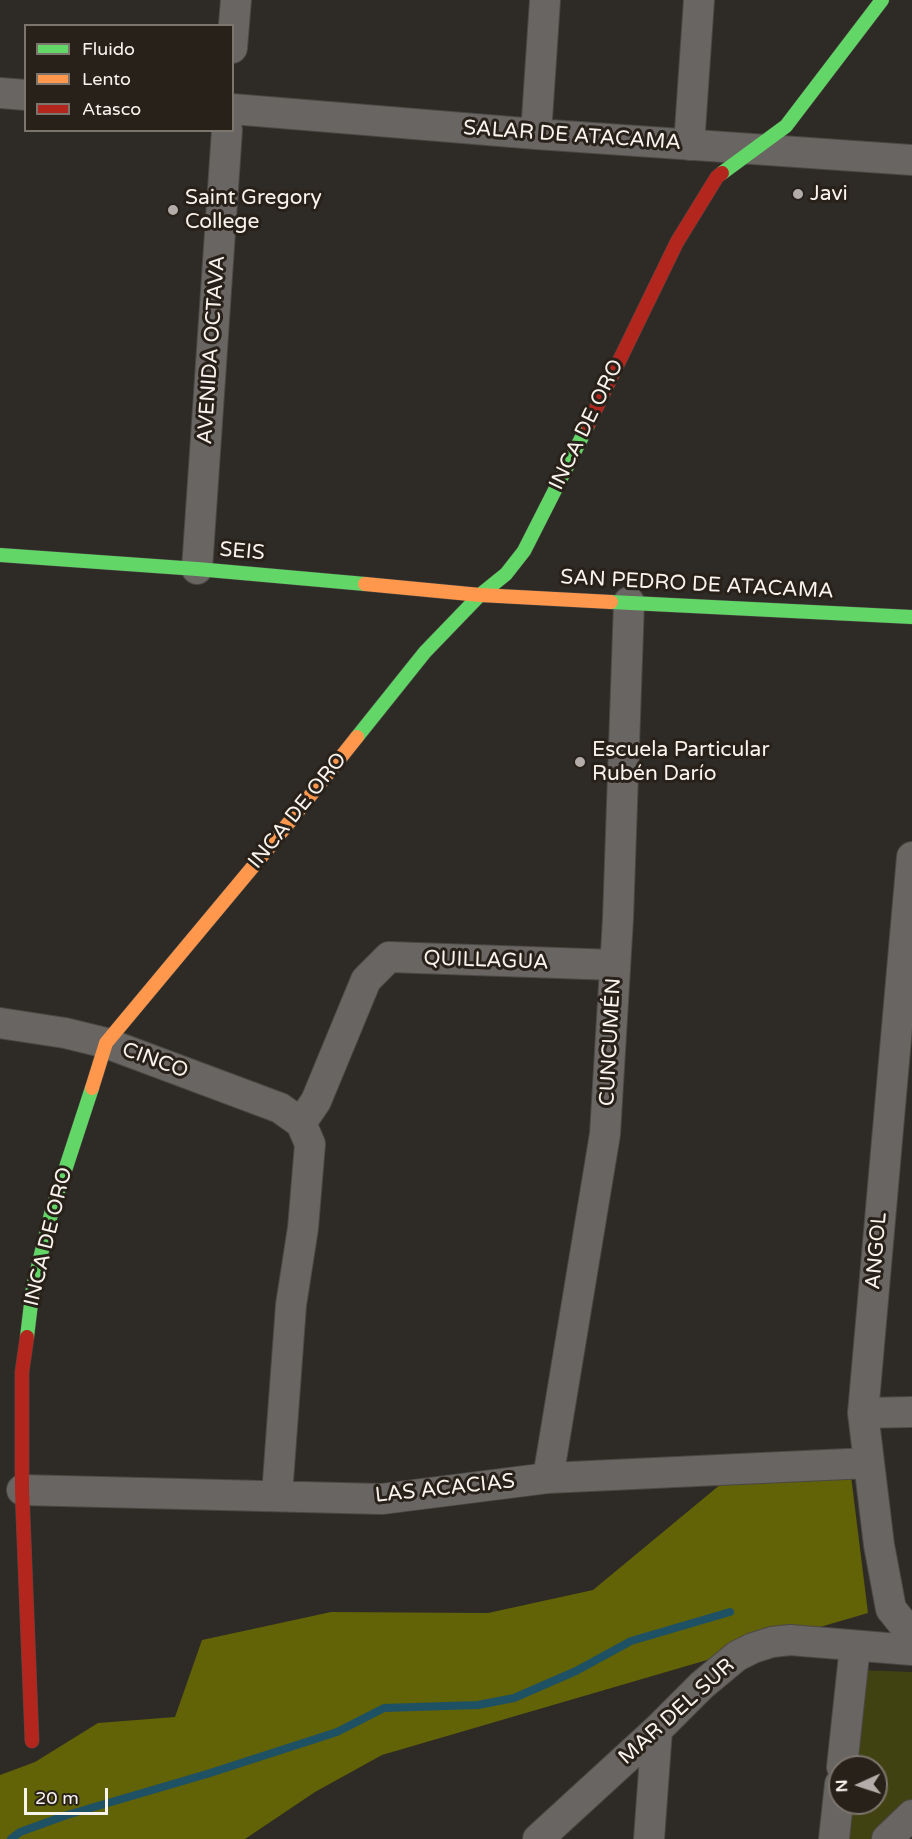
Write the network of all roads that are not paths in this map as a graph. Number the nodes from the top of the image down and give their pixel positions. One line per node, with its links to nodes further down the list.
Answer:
1 (236, 0): 5 (street)
2 (545, 0): 10 (street)
3 (699, 0): 11 (street)
4 (882, 0): 12 (street, INCA DE ORO)
5 (234, 24)
6 (0, 93): 7 (street)
7 (24, 95)
8 (234, 109): 10 (street, SALAR DE ATACAMA)
9 (227, 132): 15 (street, AVENIDA OCTAVA)
10 (536, 135): 11 (street, SALAR DE ATACAMA)
11 (689, 145): 12 (street, SALAR DE ATACAMA)
12 (756, 149): 13 (street, SALAR DE ATACAMA); 16 (street, INCA DE ORO)
13 (912, 159)
14 (0, 555): 15 (street, SEIS)
15 (197, 569): 16 (street, SEIS)
16 (480, 595): 17 (street, SAN PEDRO DE ATACAMA); 23 (street, INCA DE ORO)
17 (629, 602): 18 (street, SAN PEDRO DE ATACAMA); 21 (street, CUNCUMÉN)
18 (912, 617)
19 (912, 858): 20 (street, ANGOL)
20 (908, 951): 26 (street, ANGOL)
21 (615, 965): 24 (street, QUILLAGUA); 28 (street, CUNCUMÉN)
22 (0, 1023): 23 (street, CINCO)
23 (106, 1043): 24 (street, CINCO); 29 (street, INCA DE ORO)
24 (301, 1123): 30 (street)
25 (912, 1412): 26 (street)
26 (863, 1413): 27 (street, ANGOL)
27 (868, 1463): 28 (street, LAS ACACIAS); 31 (street, ANGOL)
28 (548, 1478): 30 (street, LAS ACACIAS)
29 (22, 1490): 30 (street, LAS ACACIAS); 35 (street, INCA DE ORO)
30 (277, 1495)
31 (912, 1635)
32 (855, 1646): 33 (street, MAR DEL SUR); 34 (street, MAR DEL SUR); 36 (street)
33 (912, 1650)
34 (657, 1730): 39 (street, MAR DEL SUR); 40 (street)
35 (32, 1741)
36 (843, 1755)
37 (837, 1815): 41 (street)
38 (912, 1815): 42 (street)
39 (538, 1839)
40 (649, 1839)
41 (834, 1839)
42 (887, 1839)

